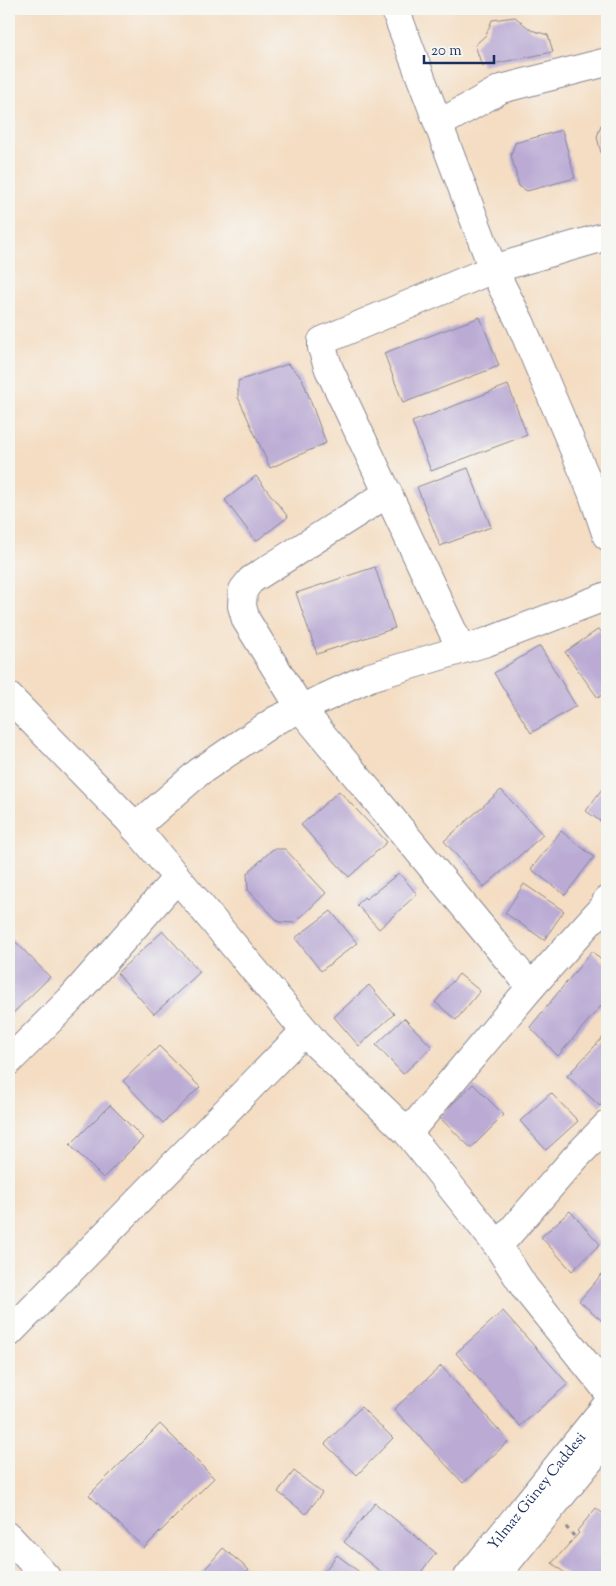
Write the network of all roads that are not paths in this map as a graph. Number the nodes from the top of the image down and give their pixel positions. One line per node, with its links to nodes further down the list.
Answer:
1 (395, 9): 3 (street)
2 (607, 62): 3 (street)
3 (439, 124): 5 (street)
4 (607, 236): 5 (street)
5 (493, 269): 6 (street); 7 (street)
6 (388, 493): 9 (street); 11 (street)
7 (607, 536)
8 (607, 596): 9 (street)
9 (461, 649): 11 (street)
10 (9, 697): 12 (street)
11 (301, 709): 12 (street); 15 (street)
12 (135, 828): 13 (street)
13 (177, 878): 16 (street); 17 (street)
14 (607, 900): 15 (street)
15 (531, 987): 19 (street)
16 (305, 1031): 19 (street); 21 (street)
17 (9, 1061)
18 (607, 1125): 20 (street)
19 (408, 1133): 20 (street)
20 (498, 1246): 22 (street)
21 (9, 1333)
22 (607, 1390)
23 (607, 1405): 27 (street, Yılmaz Güney Caddesi)
24 (607, 1439): 28 (street)
25 (9, 1537): 26 (street)
26 (46, 1577)
27 (468, 1577)
28 (495, 1577)

